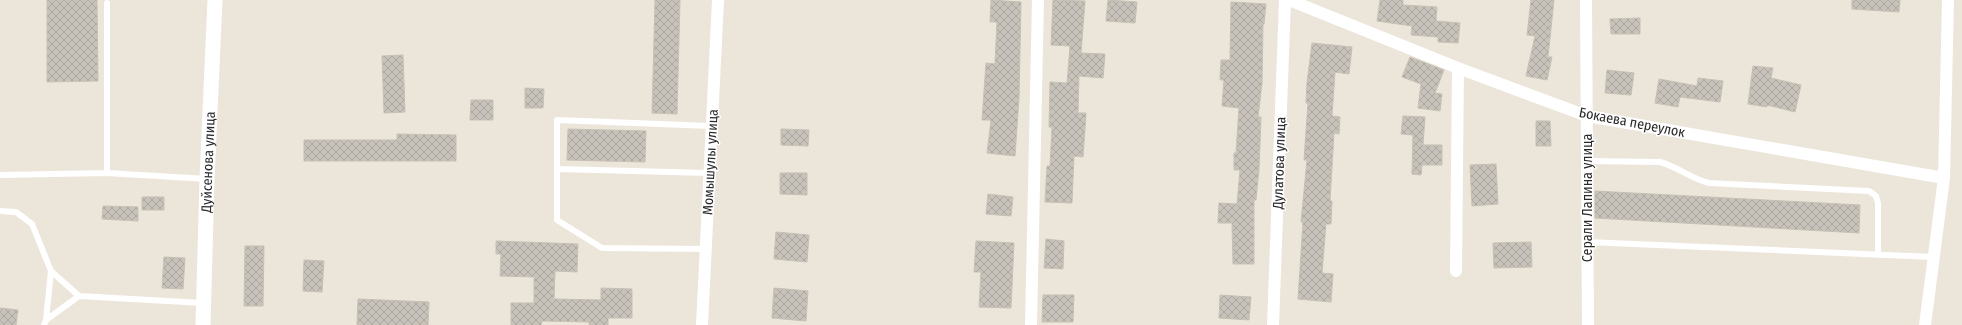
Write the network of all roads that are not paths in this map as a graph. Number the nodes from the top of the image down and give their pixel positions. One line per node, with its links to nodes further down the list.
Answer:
1 (216, 0): 18 (street, Дуйсенова улица)
2 (718, 0): 11 (street, Момышулы улица)
3 (1038, 0): 31 (street)
4 (1285, 0): 32 (street, Дулатова улица)
5 (1289, 0): 9 (street, Бокаева переулок)
6 (1586, 0): 10 (street, Серали Лапина улица)
7 (1948, 0): 17 (street)
8 (107, 3): 14 (lane)
9 (1458, 68): 10 (street, Бокаева переулок); 24 (street)
10 (1587, 116): 12 (street, Серали Лапина улица); 17 (street, Бокаева переулок)
11 (712, 126): 13 (lane); 15 (street, Момышулы улица)
12 (1587, 161): 20 (street, Серали Лапина улица); 22 (lane)
13 (557, 169): 15 (lane); 21 (lane)
14 (107, 173): 16 (lane); 18 (lane)
15 (709, 173): 21 (street, Момышулы улица)
16 (0, 175)
17 (1944, 178): 23 (street)
18 (207, 179): 27 (street, Дуйсенова улица)
19 (0, 211): 25 (lane)
20 (1587, 242): 22 (lane); 33 (street, Серали Лапина улица)
21 (706, 249): 30 (street, Момышулы улица)
22 (1878, 255): 23 (lane)
23 (1933, 257): 34 (street)
24 (1456, 270)
25 (51, 271): 26 (lane); 28 (lane)
26 (79, 296): 27 (lane); 28 (lane)
27 (204, 303): 29 (street, Дуйсенова улица)
28 (45, 323)
29 (203, 325)
30 (702, 325)
31 (1031, 325)
32 (1273, 325)
33 (1588, 325)
34 (1925, 325)

